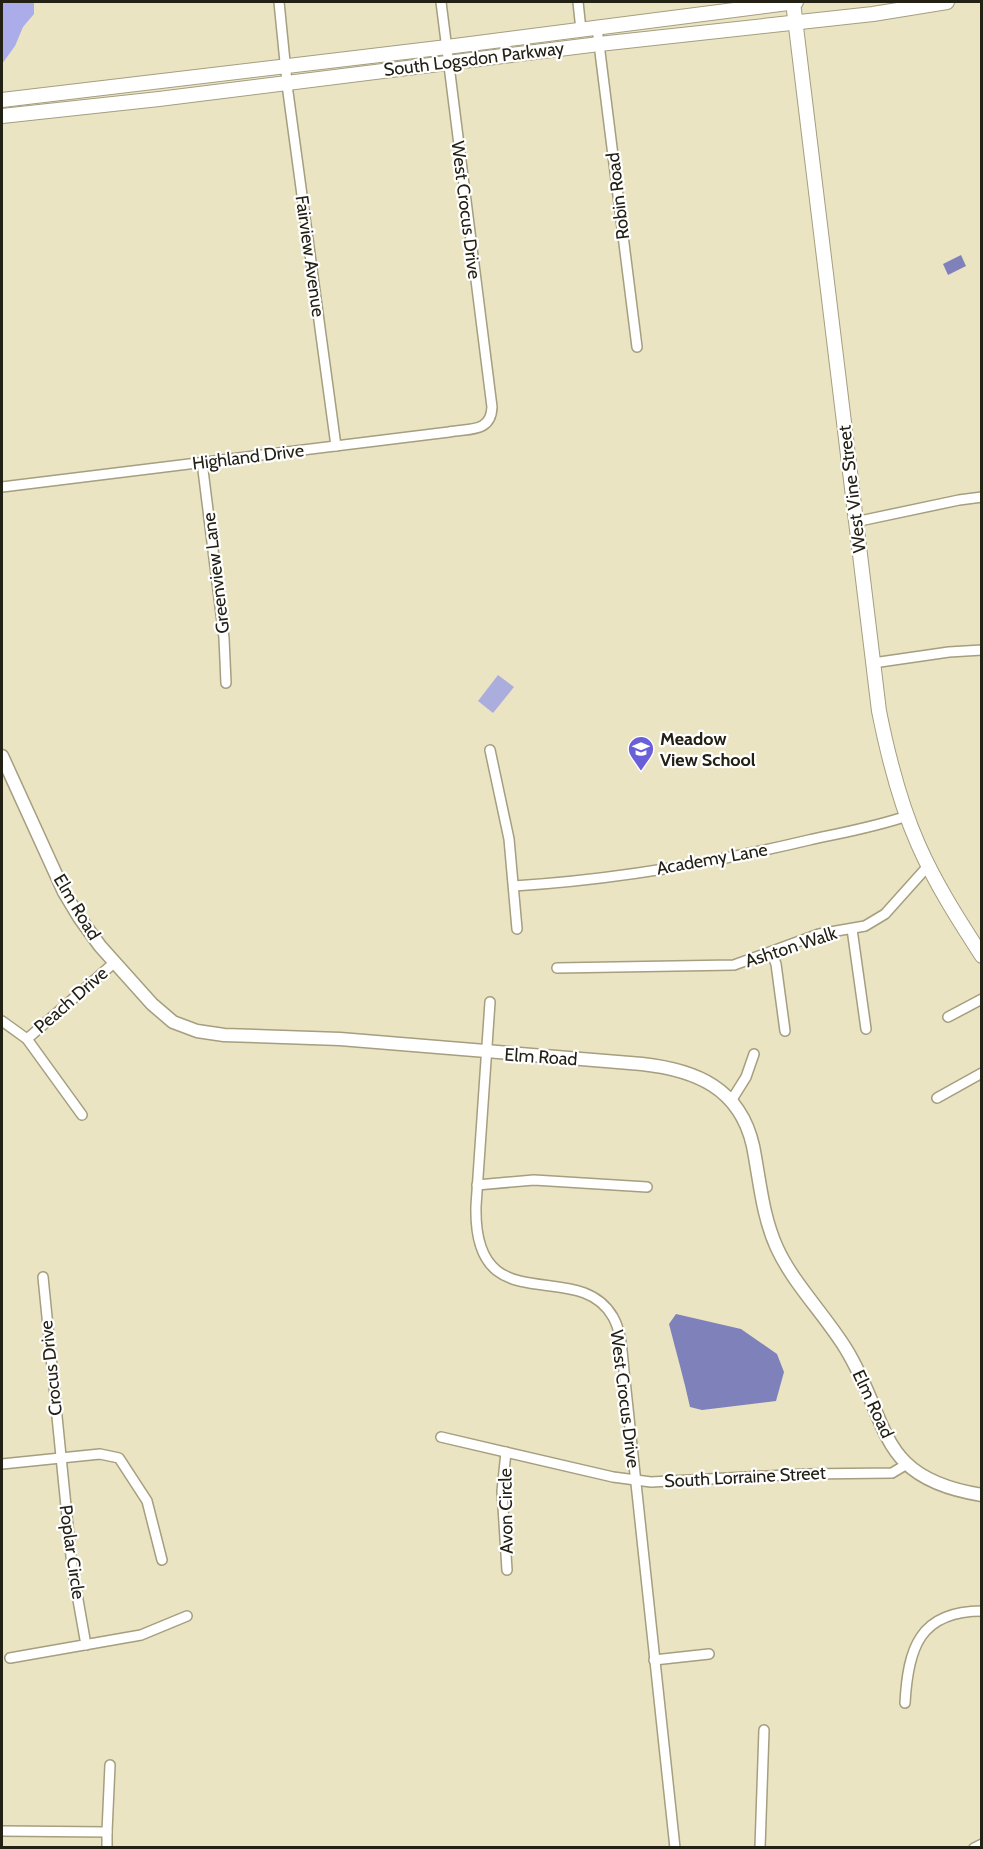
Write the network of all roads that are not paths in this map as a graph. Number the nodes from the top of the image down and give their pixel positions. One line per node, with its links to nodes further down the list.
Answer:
1 (279, 2): 12 (street, Fairview Avenue)
2 (441, 2): 10 (street, West Crocus Drive)
3 (578, 2): 8 (street)
4 (794, 2): 6 (main road, West Vine Street); 7 (main road, South Logsdon Parkway)
5 (947, 2): 6 (main road, South Logsdon Parkway)
6 (796, 22): 9 (main road, South Logsdon Parkway); 24 (main road, West Vine Street)
7 (597, 28): 8 (main road, South Logsdon Parkway); 9 (street, Robin Road)
8 (581, 30): 10 (main road, South Logsdon Parkway)
9 (599, 44): 11 (main road, South Logsdon Parkway); 18 (street, Robin Road)
10 (447, 47): 11 (street, West Crocus Drive); 12 (main road, South Logsdon Parkway)
11 (448, 62): 13 (main road, South Logsdon Parkway); 19 (street, West Crocus Drive)
12 (285, 66): 13 (street, Fairview Avenue); 14 (main road, South Logsdon Parkway)
13 (287, 82): 16 (main road, South Logsdon Parkway); 20 (street, Fairview Avenue)
14 (118, 85): 15 (main road, South Logsdon Parkway); 16 (street)
15 (2, 99)
16 (121, 103): 17 (main road, South Logsdon Parkway)
17 (2, 116)
18 (637, 347)
19 (490, 419): 20 (street, Highland Drive)
20 (336, 446): 21 (street, Highland Drive)
21 (202, 462): 22 (street, Highland Drive); 27 (street, Greenview Lane)
22 (2, 487)
23 (981, 497): 24 (street)
24 (855, 522): 26 (main road, West Vine Street)
25 (981, 650): 26 (street)
26 (873, 663): 30 (main road, West Vine Street)
27 (226, 683)
28 (490, 750): 32 (street)
29 (2, 756): 37 (street, Elm Road)
30 (907, 816): 31 (main road, West Vine Street); 32 (street, Academy Lane)
31 (928, 866): 34 (street, Ashton Walk); 36 (main road, West Vine Street)
32 (514, 886): 33 (street)
33 (517, 929)
34 (852, 929): 35 (street, Ashton Walk); 43 (street)
35 (771, 952): 38 (street, Ashton Walk); 44 (street)
36 (981, 956)
37 (115, 962): 45 (street, Peach Drive); 46 (street, Elm Road)
38 (557, 968)
39 (981, 999): 41 (street)
40 (490, 1002): 46 (street, West Crocus Drive)
41 (948, 1017)
42 (2, 1021): 45 (street)
43 (866, 1029)
44 (785, 1031)
45 (27, 1039): 51 (street)
46 (487, 1053): 50 (street, Elm Road); 52 (street, West Crocus Drive)
47 (754, 1054): 50 (street)
48 (981, 1073): 49 (street)
49 (937, 1098)
50 (731, 1101): 59 (street, Elm Road)
51 (82, 1115)
52 (477, 1185): 53 (street); 60 (street, West Crocus Drive)
53 (647, 1187)
54 (43, 1277): 57 (street, Crocus Drive)
55 (441, 1437): 56 (street, South Lorraine Street)
56 (506, 1452): 60 (street, South Lorraine Street); 63 (street, Avon Circle)
57 (61, 1459): 58 (street); 62 (street); 66 (street, Poplar Circle)
58 (2, 1464)
59 (907, 1464): 60 (street, South Lorraine Street); 61 (street, Elm Road)
60 (635, 1480): 69 (street, West Crocus Drive)
61 (981, 1495)
62 (162, 1560)
63 (507, 1570)
64 (981, 1611): 70 (street)
65 (187, 1616): 66 (street)
66 (86, 1645): 68 (street)
67 (709, 1654): 69 (street)
68 (10, 1658)
69 (654, 1660): 77 (street, West Crocus Drive)
70 (905, 1703)
71 (764, 1730): 78 (street)
72 (110, 1766): 74 (street)
73 (2, 1831): 74 (street)
74 (107, 1832): 76 (street)
75 (981, 1845): 79 (street)
76 (107, 1848)
77 (675, 1848)
78 (760, 1848)
79 (974, 1848)

